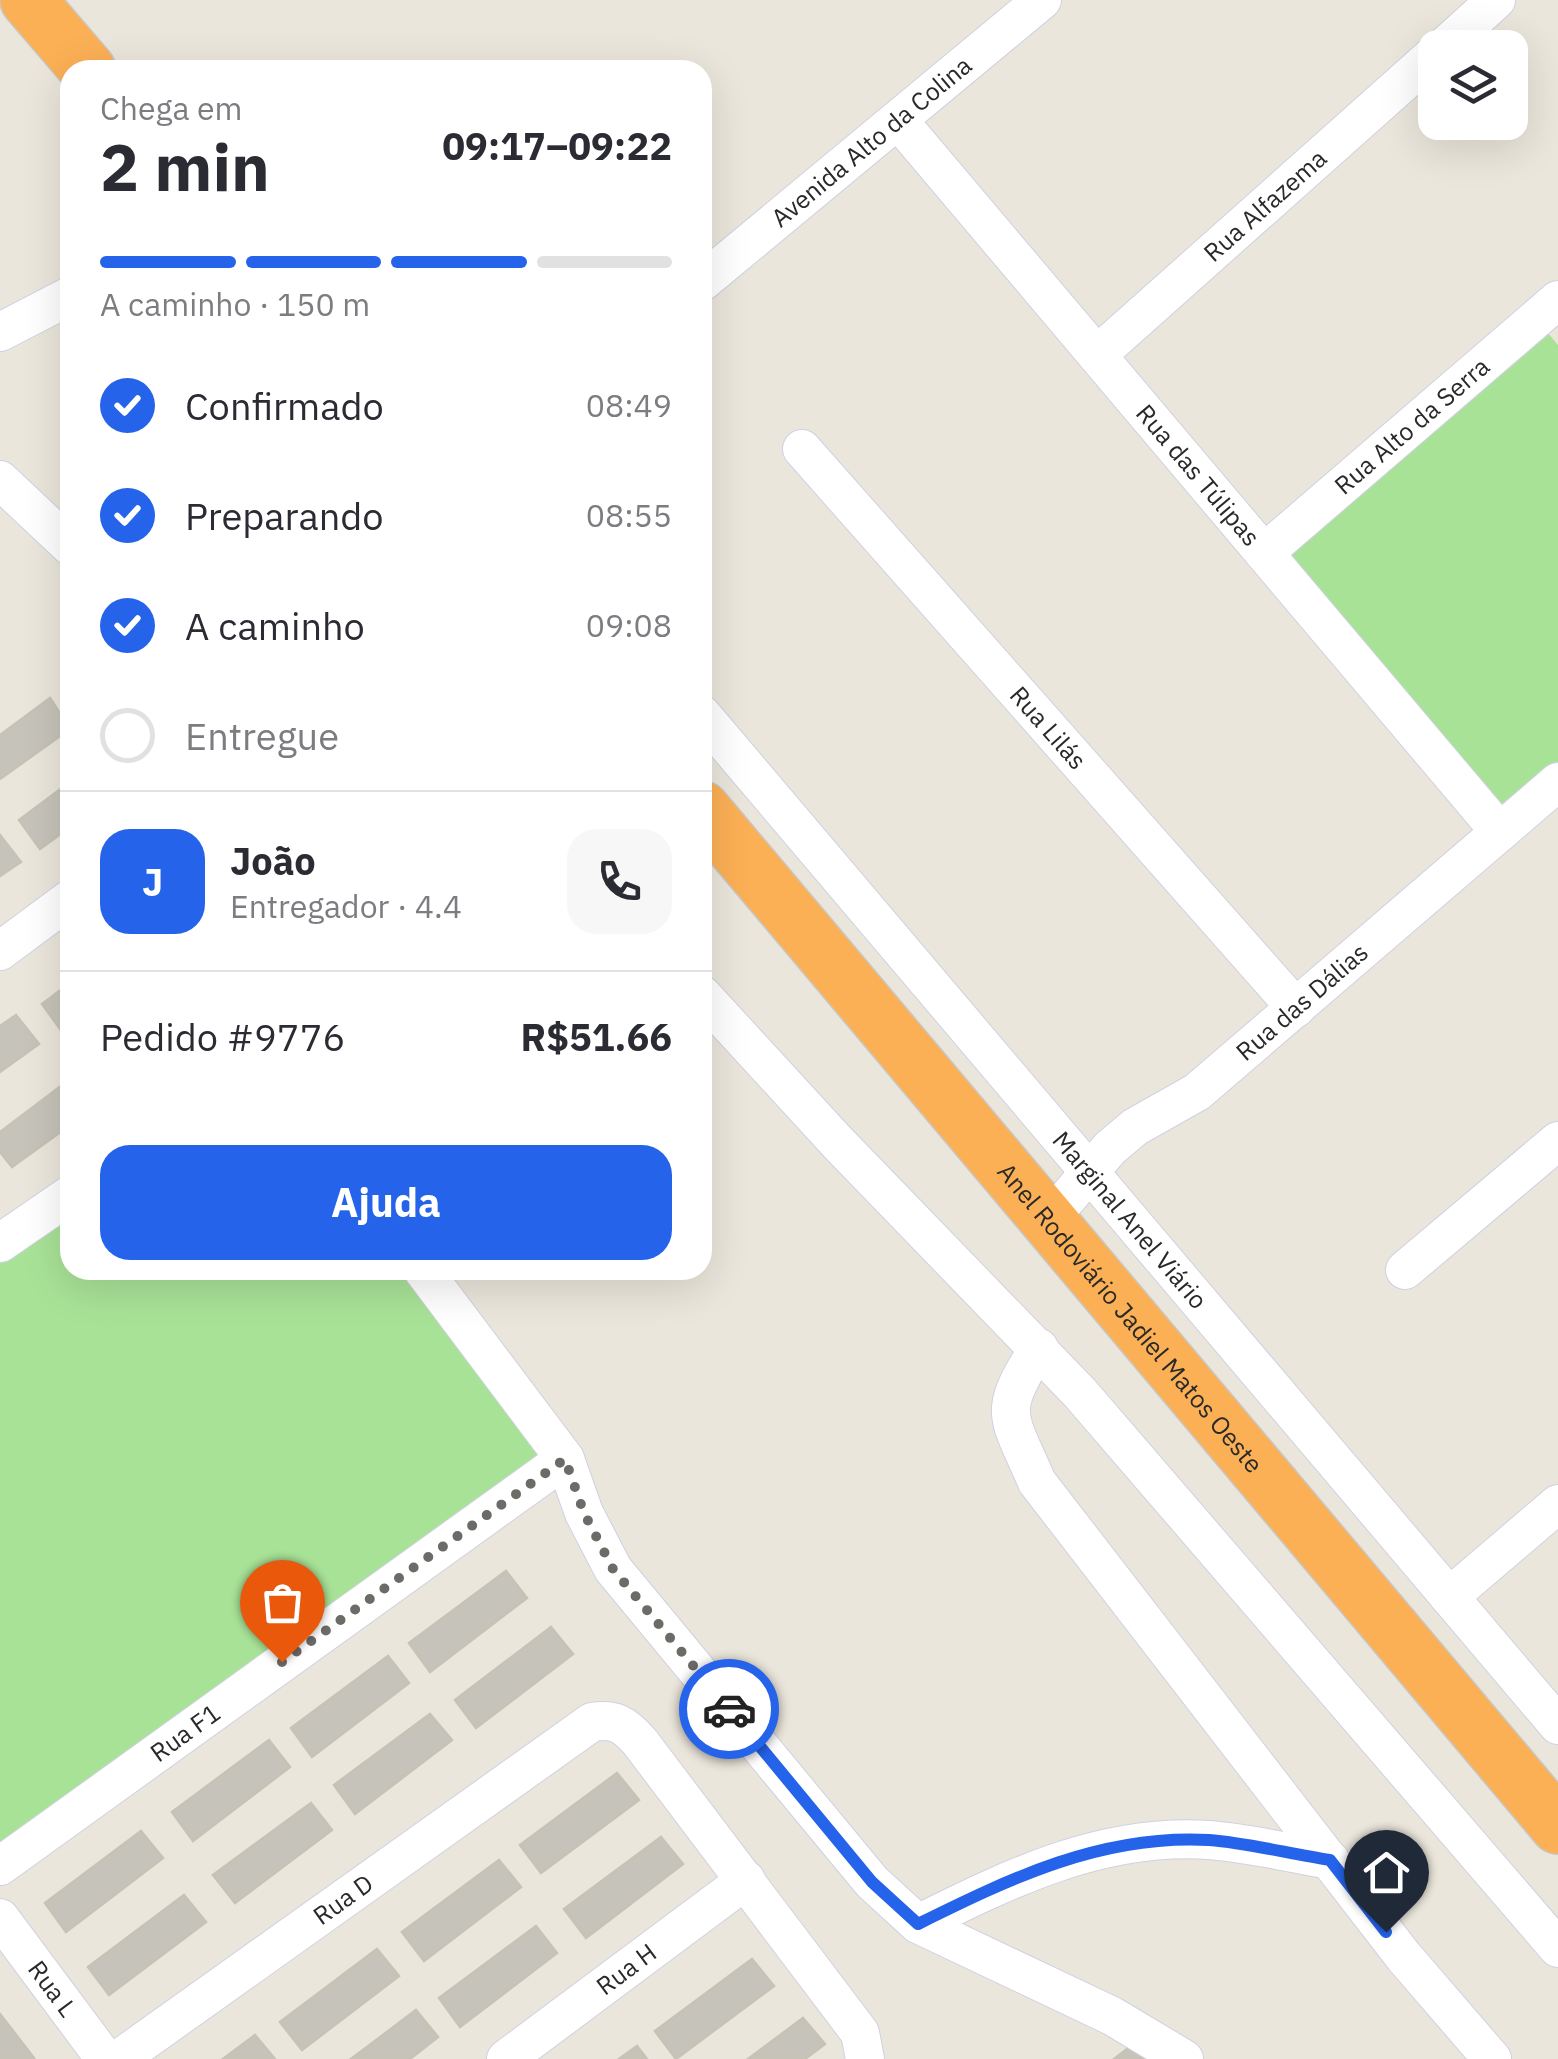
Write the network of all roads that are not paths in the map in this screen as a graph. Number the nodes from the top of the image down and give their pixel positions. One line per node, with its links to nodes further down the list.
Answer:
1 (28, 0): 5 (highway)
2 (1042, 0): 7 (street, Avenida Alto da Colina)
3 (1496, 0): 4 (street)
4 (1462, 30)
5 (79, 60)
6 (1418, 69): 12 (street, Rua Alfazema)
7 (898, 120): 8 (street, Avenida Alto da Colina); 12 (street, Rua das Túlipas)
8 (712, 274)
9 (60, 303): 11 (street)
10 (1551, 321): 16 (street, Rua Alto da Serra)
11 (0, 332)
12 (1097, 355): 16 (street, Rua das Túlipas)
13 (802, 449): 24 (street, Rua Lilás)
14 (0, 480): 15 (street)
15 (60, 537)
16 (1264, 553): 20 (street, Rua das Túlipas)
17 (712, 727): 26 (street, Marginal Anel Viário)
18 (1558, 782): 20 (street, Rua das Dálias)
19 (712, 821): 28 (highway, Anel Rodoviário Jadiel Matos Oeste)
20 (1500, 832): 24 (street, Rua das Dálias)
21 (60, 906): 22 (street)
22 (0, 951)
23 (712, 1005): 32 (street)
24 (1296, 1008): 26 (street, Rua das Dálias)
25 (1558, 1141): 30 (street)
26 (1088, 1171): 28 (street, Rua das Dálias); 35 (street, Marginal Anel Viário)
27 (60, 1202): 29 (street)
28 (1048, 1221): 37 (highway, Anel Rodoviário Jadiel Matos Oeste)
29 (0, 1243)
30 (1404, 1270)
31 (431, 1280): 33 (street)
32 (1039, 1348): 38 (street); 43 (street)
33 (565, 1459): 39 (street, Rua F1); 42 (street)
34 (1558, 1504): 35 (street)
35 (1450, 1597): 36 (street, Marginal Anel Viário)
36 (1558, 1725)
37 (1558, 1826)
38 (1330, 1860): 42 (street); 49 (street)
39 (0, 1866)
40 (746, 1880): 44 (street, Rua D); 46 (street, Rua D); 47 (street, Rua H)
41 (0, 1918): 45 (street, Rua L)
42 (918, 1924): 48 (street)
43 (1558, 1948)
44 (862, 2046)
45 (105, 2059)
46 (120, 2059)
47 (506, 2059)
48 (1184, 2059)
49 (1492, 2059)

